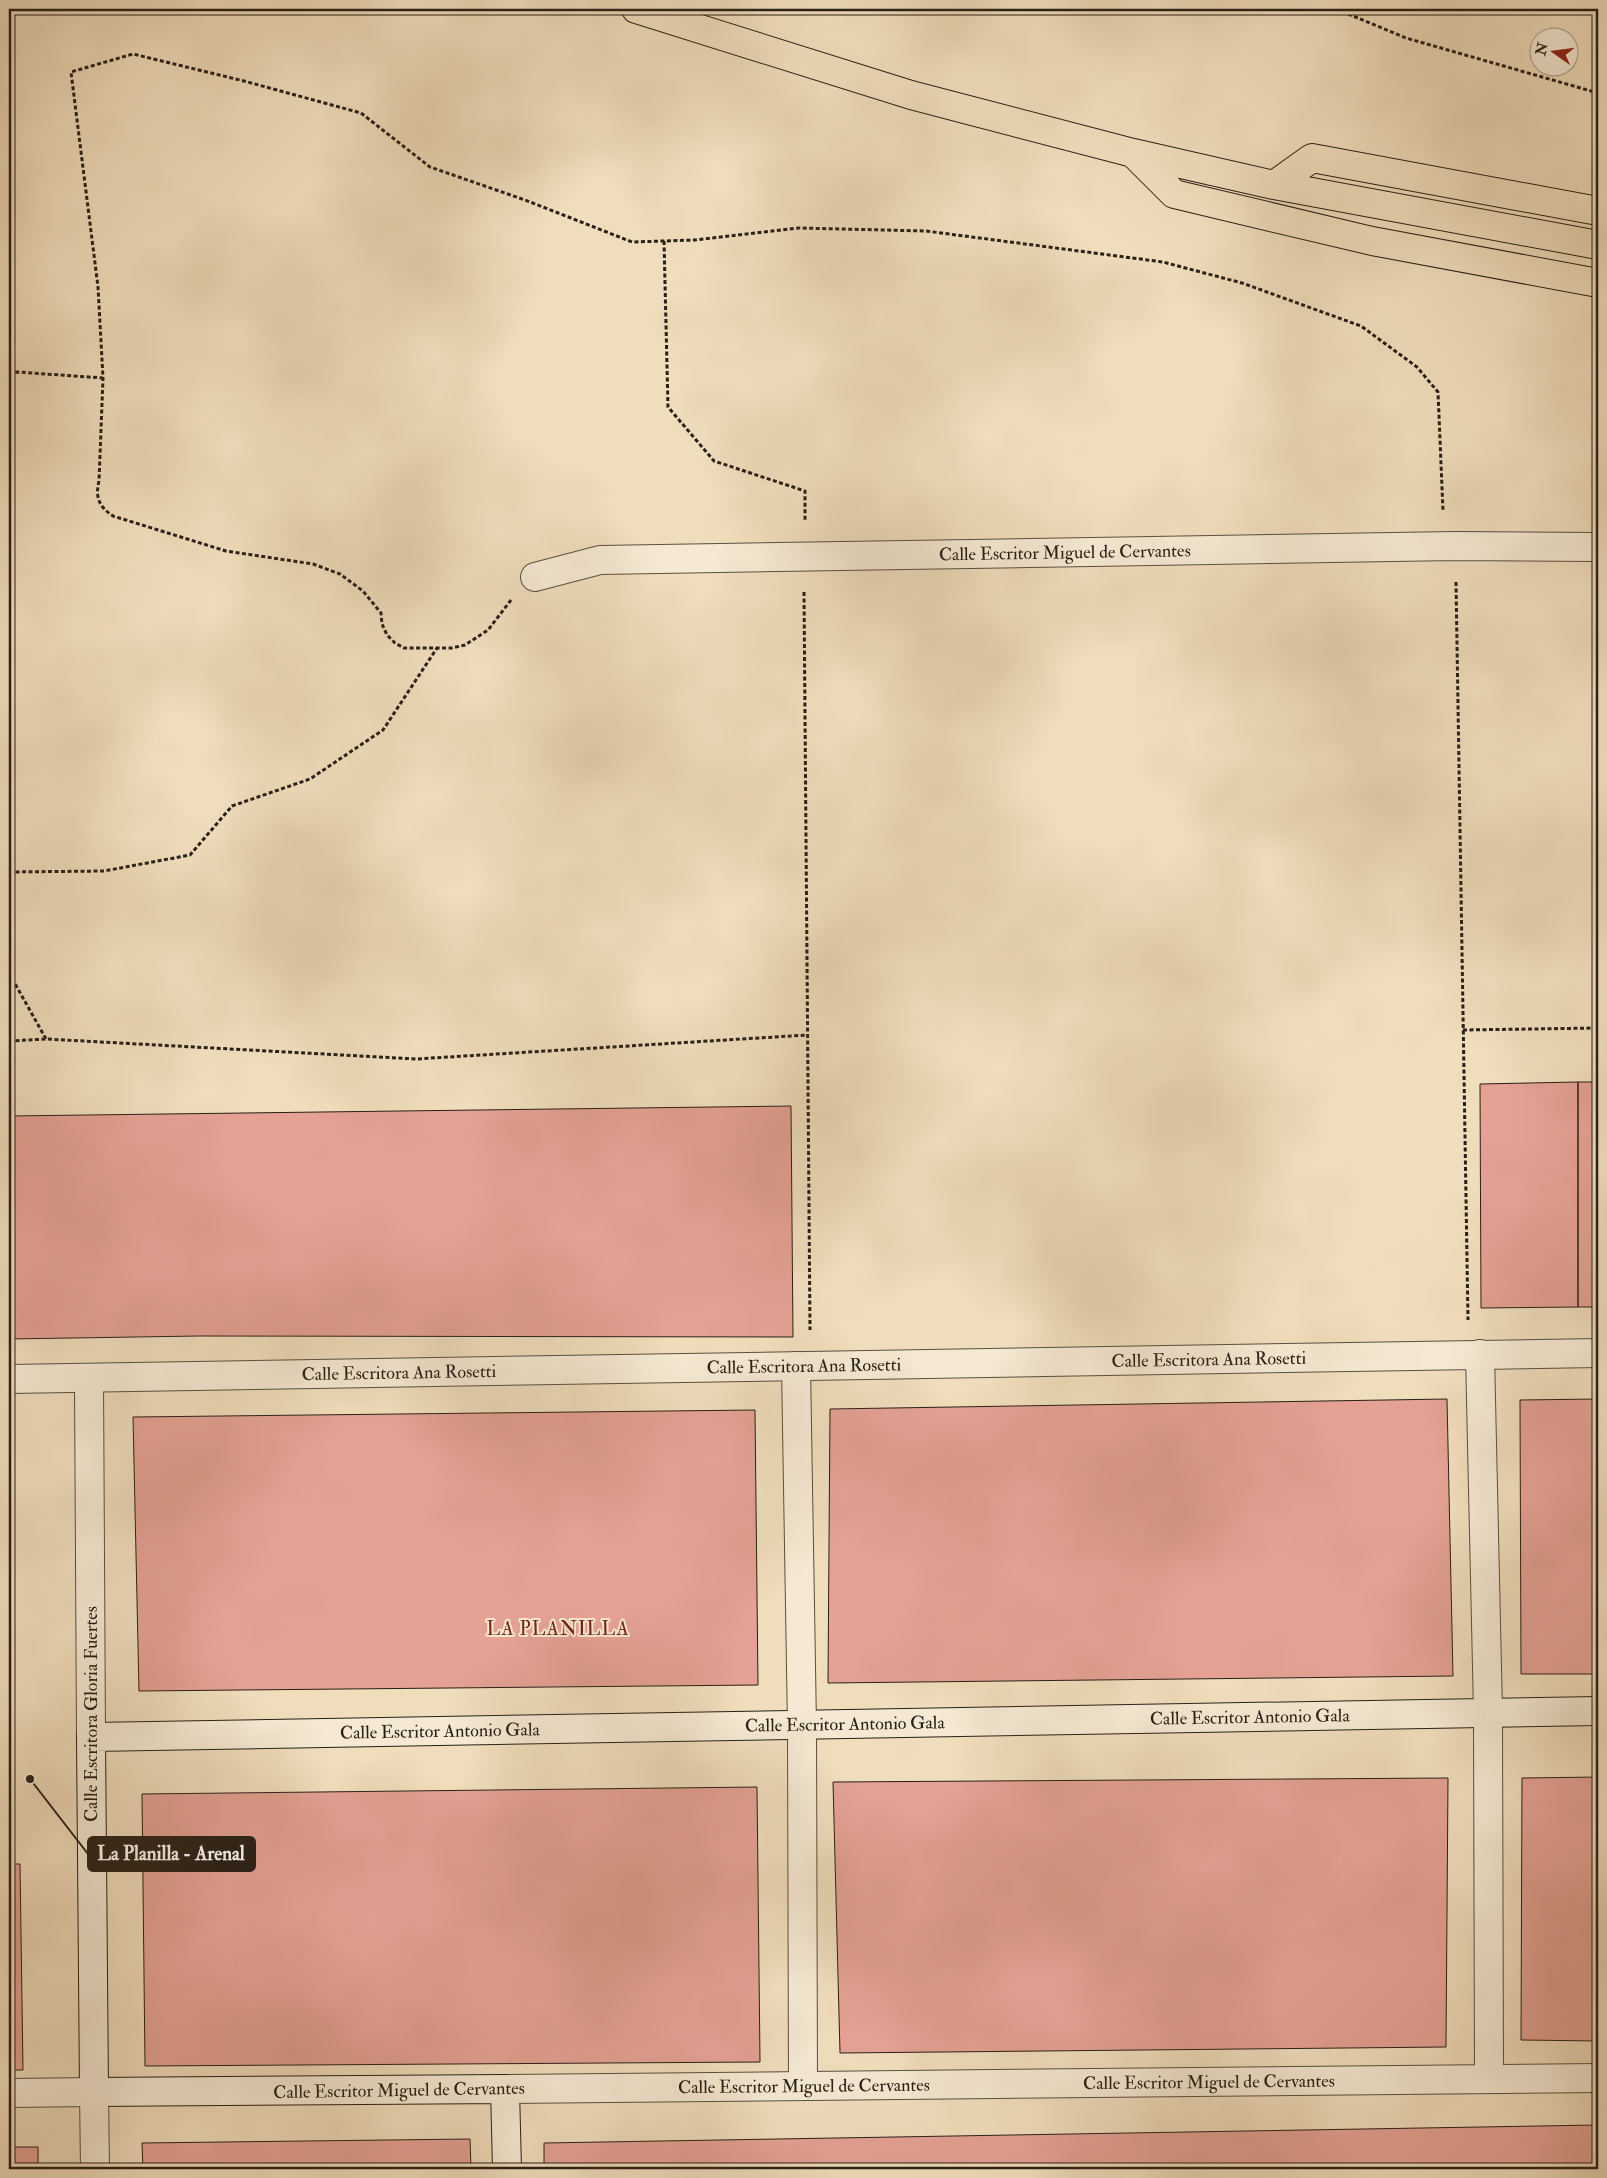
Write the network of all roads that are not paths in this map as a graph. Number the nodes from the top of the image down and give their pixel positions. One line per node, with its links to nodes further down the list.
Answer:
1 (636, 9): 2 (main road)
2 (1133, 153): 3 (main road); 6 (main road)
3 (1274, 185): 4 (main road); 5 (main road)
4 (1598, 212)
5 (1598, 245)
6 (1598, 283)
7 (1598, 547): 8 (street, Calle Escritor Miguel de Cervantes)
8 (535, 577)
9 (1598, 1353): 10 (street, Calle Escritora Ana Rosetti)
10 (1474, 1354): 11 (street, Calle Escritora Ana Rosetti); 14 (street)
11 (803, 1366): 13 (street, Calle Escritora Ana Rosetti); 16 (street)
12 (9, 1379): 13 (street, Calle Escritora Ana Rosetti)
13 (90, 1379): 17 (street, Calle Escritora Gloria Fuertes)
14 (1488, 1712): 15 (street, Calle Escritor Antonio Gala); 16 (street, Calle Escritor Antonio Gala); 19 (street)
15 (1598, 1712)
16 (802, 1726): 17 (street, Calle Escritor Antonio Gala); 20 (street)
17 (90, 1737): 22 (street, Calle Escritora Gloria Fuertes)
18 (1598, 2078): 19 (street, Calle Escritor Miguel de Cervantes)
19 (1489, 2079): 20 (street, Calle Escritor Miguel de Cervantes)
20 (803, 2086): 21 (street, Calle Escritor Miguel de Cervantes)
21 (505, 2089): 22 (street, Calle Escritor Miguel de Cervantes); 25 (street)
22 (94, 2092): 23 (street, Calle Escritor Miguel de Cervantes); 24 (street, Calle Escritora Gloria Fuertes)
23 (9, 2094)
24 (95, 2169)
25 (507, 2169)

